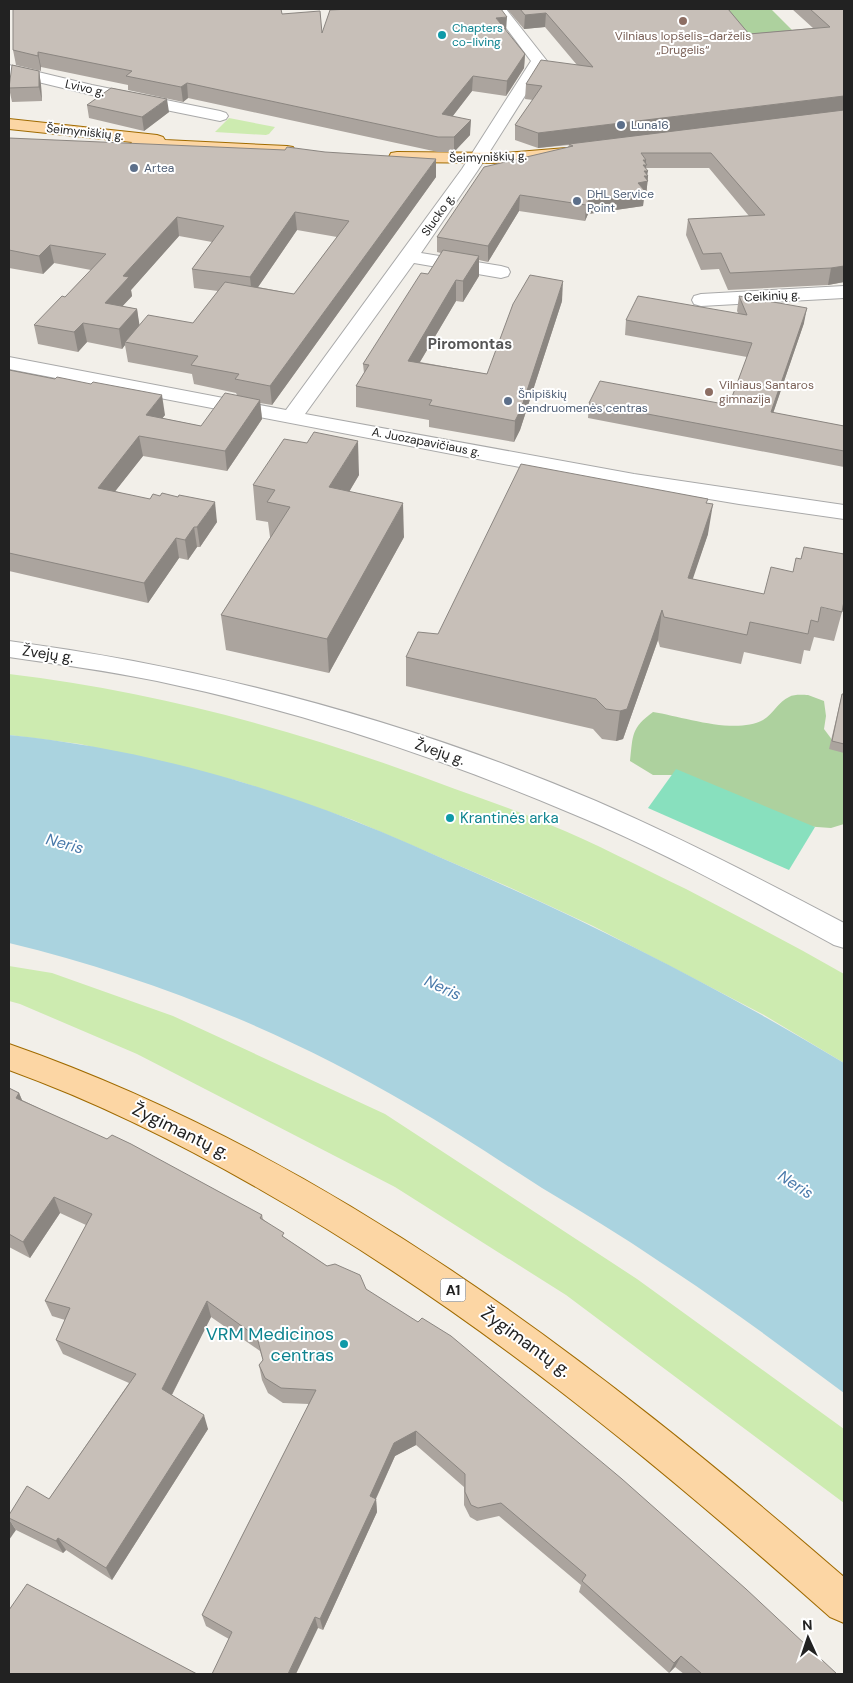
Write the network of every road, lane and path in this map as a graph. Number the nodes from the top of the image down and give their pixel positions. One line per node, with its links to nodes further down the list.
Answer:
1 (499, 9): 10 (street, Slucko g.)
2 (9, 70): 3 (street, Lvivo g.)
3 (220, 116)
4 (9, 124): 6 (main road, Šeimyniškių g.)
5 (9, 139): 6 (main road, Šeimyniškių g.)
6 (191, 145): 8 (main road, Šeimyniškių g.)
7 (583, 151): 10 (main road, Šeimyniškių g.)
8 (308, 152)
9 (385, 157): 10 (main road, Šeimyniškių g.)
10 (478, 158): 11 (street, Slucko g.)
11 (409, 257): 12 (street); 16 (street, Slucko g.)
12 (501, 272)
13 (844, 292): 14 (street, Ceikinių g.)
14 (701, 300)
15 (9, 363): 16 (street, A. Juozapavičiaus g.)
16 (292, 418): 17 (street, A. Juozapavičiaus g.)
17 (844, 512)
18 (9, 649): 19 (street, Žvejų g.)
19 (844, 936)
20 (9, 1057): 21 (main road, Žygimantų g. / A1)
21 (844, 1603)

